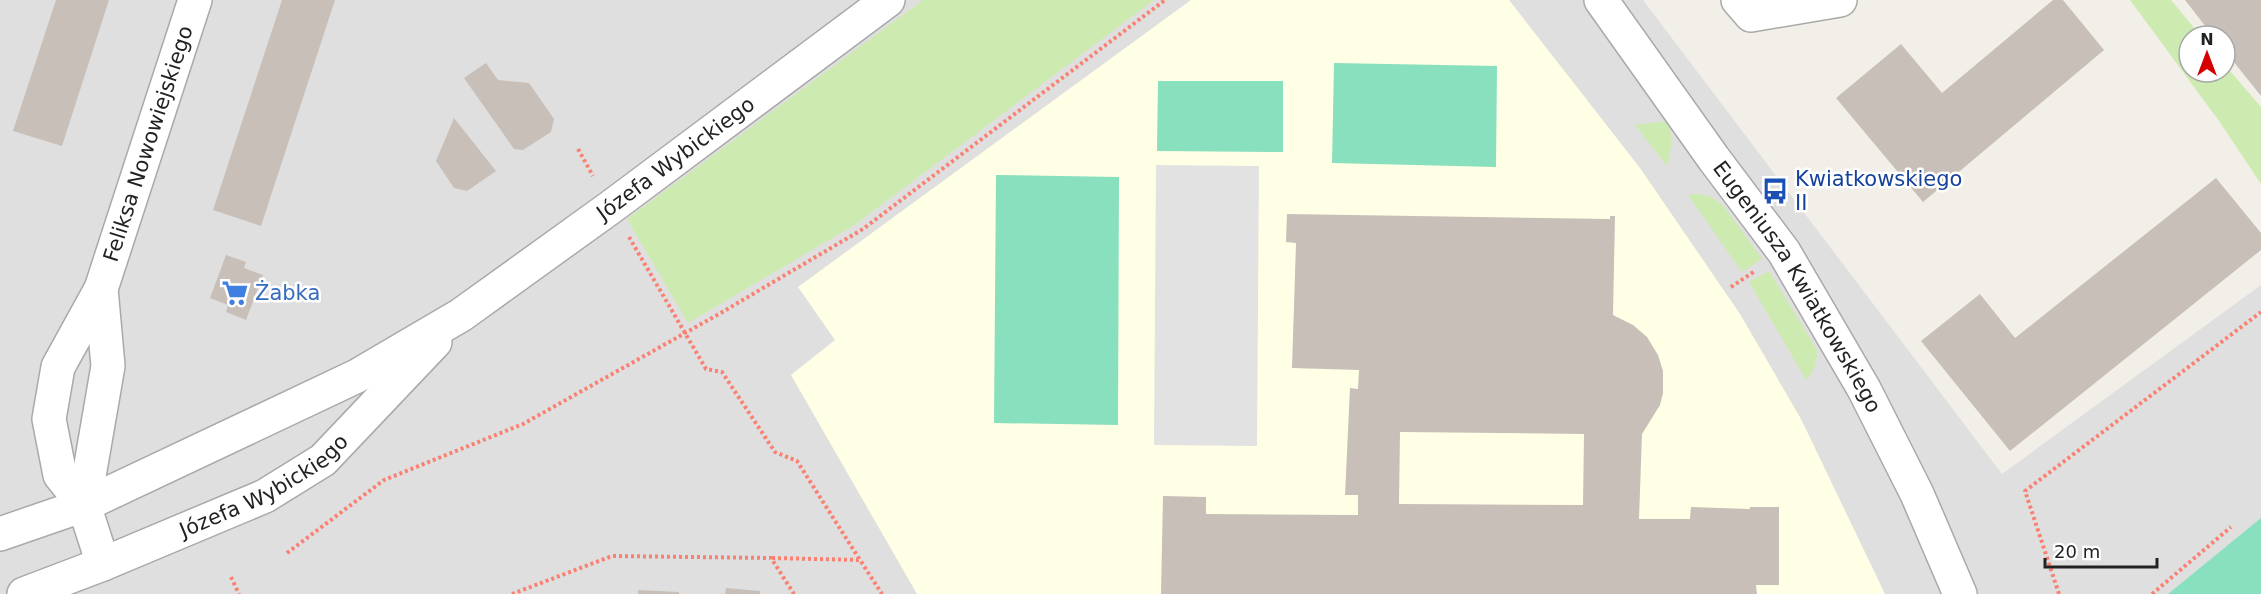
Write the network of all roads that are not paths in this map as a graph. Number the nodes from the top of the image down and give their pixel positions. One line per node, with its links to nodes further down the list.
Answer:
1 (195, 0): 6 (street, Feliksa Nowowiejskiego)
2 (888, 0): 7 (street, Józefa Wybickiego)
3 (1601, 0): 12 (street, Eugeniusza Kwiatkowskiego)
4 (1738, 0): 5 (street)
5 (1840, 0)
6 (101, 289): 8 (street, Feliksa Nowowiejskiego); 8 (street, Feliksa Nowowiejskiego)
7 (461, 315): 8 (street, Józefa Wybickiego); 10 (street, Józefa Wybickiego)
8 (84, 505): 9 (street, Józefa Wybickiego); 10 (street, Feliksa Nowowiejskiego)
9 (0, 534)
10 (103, 564): 11 (street, Józefa Wybickiego)
11 (24, 594)
12 (1960, 594)

